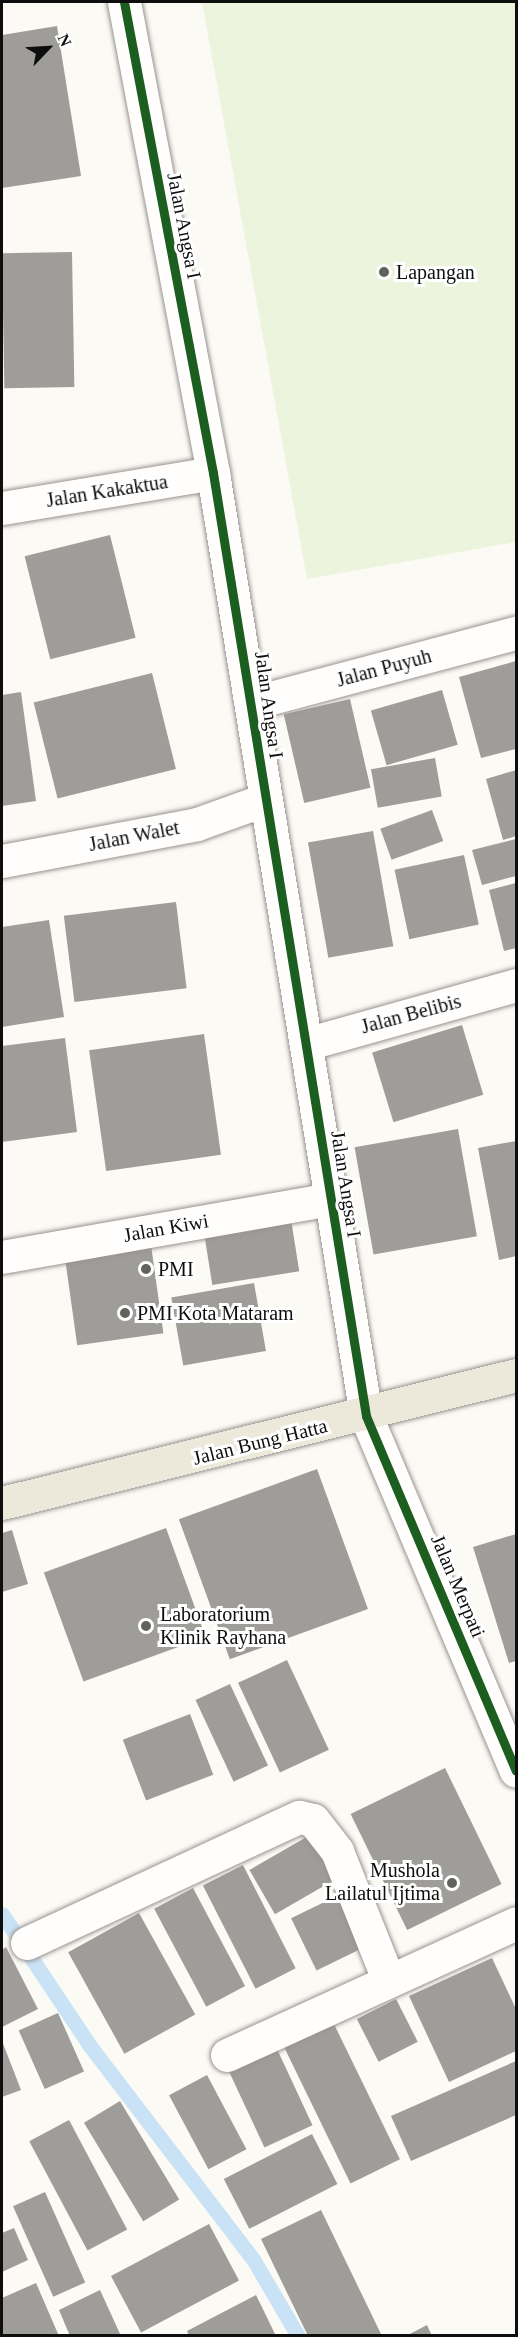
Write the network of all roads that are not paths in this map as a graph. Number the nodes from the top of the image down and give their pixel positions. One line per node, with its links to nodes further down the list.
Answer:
1 (124, 2): 2 (street, Jalan Angsa I)
2 (213, 473): 3 (street, Jalan Kakaktua); 5 (street, Jalan Angsa I)
3 (2, 508)
4 (516, 633): 5 (street, Jalan Puyuh)
5 (252, 703): 6 (street, Jalan Angsa I)
6 (264, 800): 7 (street, Jalan Walet); 9 (street, Jalan Angsa I)
7 (2, 861)
8 (516, 985): 9 (street, Jalan Belibis)
9 (306, 1044): 10 (street, Jalan Angsa I)
10 (330, 1199): 11 (street, Jalan Kiwi); 13 (street, Jalan Angsa I)
11 (2, 1257)
12 (516, 1375): 13 (main road, Jalan Bung Hatta)
13 (366, 1416): 14 (main road, Jalan Bung Hatta); 15 (street, Jalan Merpati)
14 (2, 1503)
15 (516, 1768)
16 (516, 1923): 18 (street)
17 (27, 1943): 18 (street)
18 (388, 1979): 19 (street)
19 (227, 2055)

